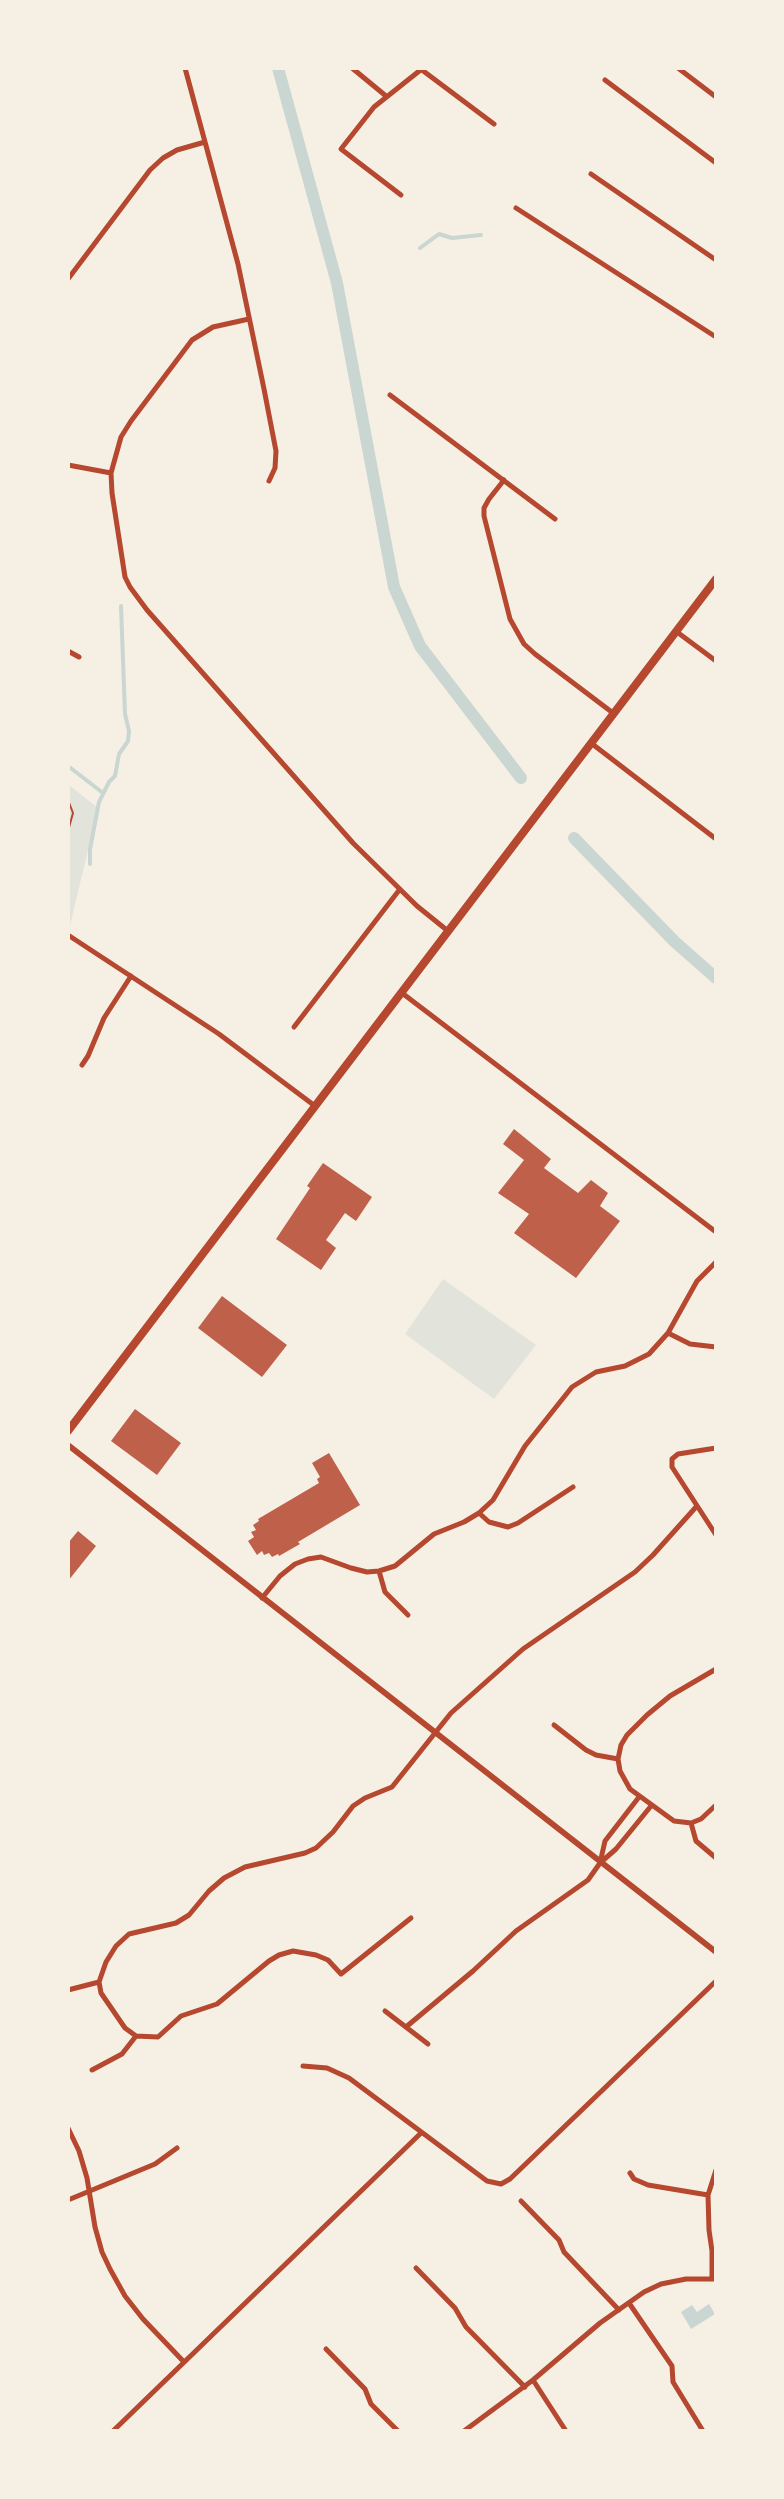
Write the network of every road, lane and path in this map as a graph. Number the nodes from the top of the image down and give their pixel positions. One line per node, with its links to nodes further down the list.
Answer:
1 (185, 68): 9 (street)
2 (352, 68): 6 (street)
3 (678, 68): 7 (street)
4 (422, 69): 6 (street); 8 (street)
5 (605, 80): 10 (street)
6 (386, 96): 12 (street)
7 (716, 97)
8 (494, 124)
9 (205, 142): 15 (street); 16 (street)
10 (716, 163)
11 (591, 174): 14 (street)
12 (401, 195)
13 (516, 208): 17 (street)
14 (716, 260)
15 (68, 279)
16 (249, 319): 20 (street); 22 (street)
17 (716, 337)
18 (390, 395): 21 (street)
19 (68, 465): 20 (street)
20 (111, 473): 34 (street)
21 (504, 480): 23 (street); 29 (street)
22 (269, 481)
23 (555, 519)
24 (716, 579): 25 (main road)
25 (676, 631): 28 (street); 29 (main road)
26 (68, 651): 27 (street)
27 (79, 657)
28 (716, 661)
29 (614, 713): 30 (main road)
30 (591, 743): 33 (street); 35 (main road)
31 (68, 800): 32 (path)
32 (68, 831)
33 (716, 839)
34 (400, 889): 35 (street); 39 (street)
35 (448, 931): 38 (main road)
36 (68, 935): 37 (street)
37 (131, 976): 40 (street); 41 (street)
38 (401, 993): 41 (main road); 42 (street)
39 (294, 1027)
40 (82, 1065)
41 (315, 1106): 46 (main road)
42 (716, 1232)
43 (716, 1262): 44 (street)
44 (668, 1333): 45 (street); 51 (street)
45 (716, 1347)
46 (68, 1431)
47 (68, 1445): 54 (street)
48 (716, 1448): 50 (street)
49 (573, 1487): 51 (street)
50 (696, 1507): 52 (street); 58 (street)
51 (479, 1513): 53 (street)
52 (716, 1535)
53 (379, 1571): 54 (street); 55 (street)
54 (261, 1598): 58 (street)
55 (408, 1615)
56 (716, 1669): 59 (street)
57 (554, 1725): 59 (street)
58 (434, 1732): 65 (street); 69 (street)
59 (618, 1759): 60 (street)
60 (639, 1797): 62 (street); 65 (street)
61 (716, 1805): 63 (street)
62 (651, 1806): 63 (street); 65 (street)
63 (691, 1823): 64 (street)
64 (716, 1858)
65 (600, 1863): 67 (street); 72 (street)
66 (411, 1918): 73 (street)
67 (716, 1952)
68 (716, 1981): 78 (street)
69 (99, 1982): 70 (street); 73 (street)
70 (68, 1990)
71 (385, 2011): 72 (street)
72 (406, 2027): 74 (street)
73 (136, 2036): 76 (street)
74 (428, 2044)
75 (303, 2066): 78 (street)
76 (92, 2070)
77 (68, 2128): 82 (street)
78 (421, 2133): 91 (street)
79 (177, 2148): 82 (street)
80 (716, 2170): 83 (street)
81 (630, 2173): 83 (street)
82 (90, 2191): 84 (street); 91 (street)
83 (708, 2195): 87 (street)
84 (68, 2200)
85 (521, 2201): 89 (street)
86 (416, 2268): 93 (street)
87 (714, 2279): 88 (street)
88 (629, 2303): 89 (street); 98 (street)
89 (619, 2310): 92 (street)
90 (326, 2349): 95 (street)
91 (184, 2362): 94 (street)
92 (533, 2380): 93 (street); 97 (street)
93 (525, 2387): 96 (street)
94 (113, 2431)
95 (398, 2431)
96 (464, 2431)
97 (566, 2431)
98 (703, 2431)

